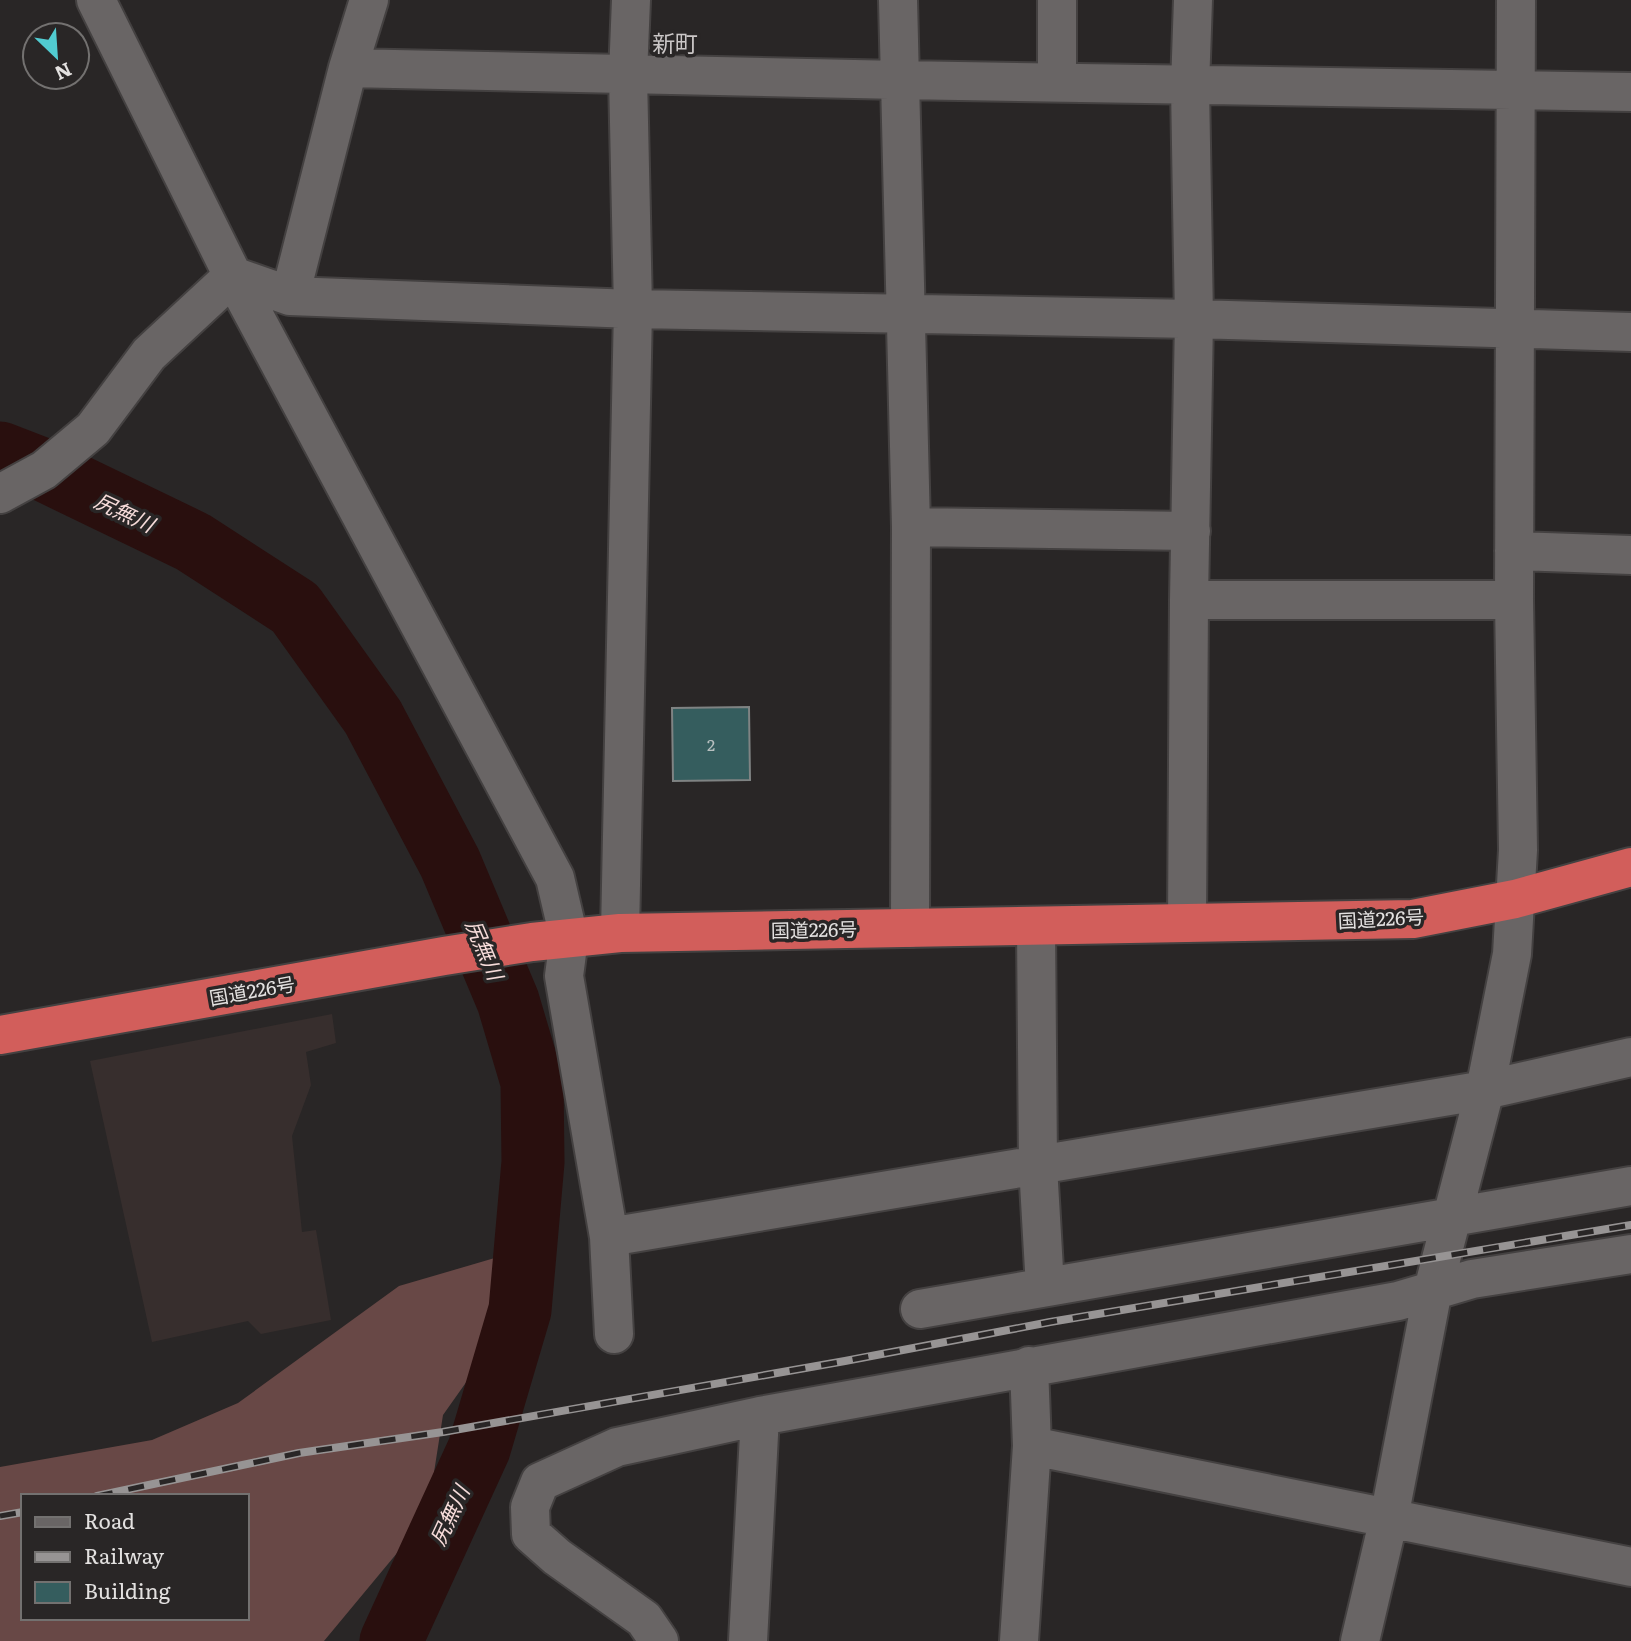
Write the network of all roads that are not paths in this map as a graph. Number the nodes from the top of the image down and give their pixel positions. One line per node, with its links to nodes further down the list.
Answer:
1 (96, 0): 15 (street)
2 (369, 0): 8 (street)
3 (631, 0): 9 (street)
4 (898, 0): 10 (street)
5 (1057, 0): 11 (street)
6 (1193, 0): 12 (street)
7 (1516, 0): 13 (street)
8 (348, 68): 9 (street); 16 (street)
9 (628, 75): 10 (street); 17 (street)
10 (900, 80): 11 (street); 18 (street)
11 (1057, 82): 12 (street)
12 (1190, 86): 13 (street); 19 (street)
13 (1516, 90): 14 (street); 20 (street)
14 (1631, 92)
15 (233, 276): 16 (street); 22 (street); 35 (street)
16 (290, 296): 17 (street)
17 (633, 309): 18 (street); 34 (street)
18 (907, 313): 19 (street); 23 (street)
19 (1194, 319): 20 (street); 24 (street)
20 (1515, 327): 21 (street); 25 (street)
21 (1631, 332)
22 (0, 494)
23 (911, 527): 24 (street); 33 (street)
24 (1191, 531): 27 (street)
25 (1514, 551): 26 (street); 28 (street)
26 (1631, 555)
27 (1189, 600): 28 (street); 31 (street)
28 (1514, 600): 30 (street)
29 (1631, 867): 30 (highway, 国道226号)
30 (1515, 899): 31 (highway, 国道226号); 38 (street)
31 (1187, 923): 32 (highway, 国道226号)
32 (1036, 927): 33 (highway, 国道226号); 39 (street)
33 (910, 928): 34 (highway, 国道226号)
34 (620, 933): 35 (highway, 国道226号)
35 (569, 938): 36 (highway, 国道226号); 42 (street)
36 (0, 1035)
37 (1631, 1057): 38 (street)
38 (1485, 1090): 39 (street); 41 (street)
39 (1038, 1166): 42 (street); 44 (street)
40 (1631, 1186): 41 (street)
41 (1452, 1215): 44 (street); 45 (street)
42 (609, 1237): 47 (street)
43 (1631, 1254): 45 (street)
44 (1045, 1287): 46 (street)
45 (1433, 1290): 48 (street); 51 (street)
46 (920, 1309)
47 (614, 1334)
48 (1029, 1366): 49 (street); 50 (street)
49 (760, 1416): 53 (street); 54 (street)
50 (1032, 1446): 51 (street); 55 (street)
51 (1389, 1518): 52 (street); 56 (street)
52 (1631, 1567)
53 (659, 1641)
54 (748, 1641)
55 (1019, 1641)
56 (1360, 1641)

